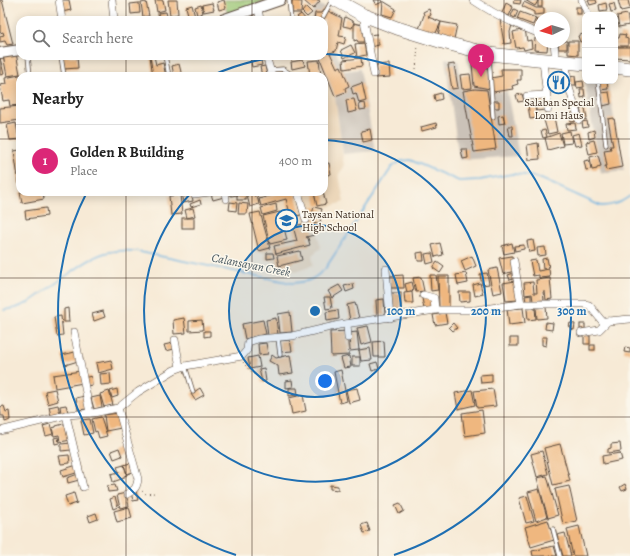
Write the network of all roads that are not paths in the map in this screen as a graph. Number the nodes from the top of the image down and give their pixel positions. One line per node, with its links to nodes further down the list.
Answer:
1 (59, 0): 12 (street)
2 (112, 0): 13 (street)
3 (280, 0): 9 (street)
4 (289, 0): 16 (lane)
5 (332, 0): 17 (lane)
6 (336, 0): 11 (highway)
7 (473, 0): 18 (street)
8 (582, 0): 10 (street)
9 (258, 8): 14 (street); 15 (street)
10 (587, 12)
11 (364, 15): 22 (highway); 37 (street)
12 (61, 16)
13 (114, 16)
14 (234, 16)
15 (259, 16)
16 (291, 16)
17 (324, 16)
18 (534, 32)
19 (554, 48): 27 (street)
20 (16, 51): 21 (street)
21 (0, 53)
22 (489, 54): 27 (highway); 42 (lane)
23 (28, 60): 31 (lane)
24 (62, 60): 32 (lane)
25 (166, 60): 33 (lane)
26 (267, 60): 34 (street)
27 (555, 62): 28 (highway); 39 (street); 43 (street)
28 (582, 64)
29 (618, 67): 30 (highway)
30 (630, 69)
31 (30, 72)
32 (63, 72)
33 (168, 72)
34 (271, 72)
35 (274, 72): 36 (lane)
36 (288, 72)
37 (374, 74)
38 (598, 84): 44 (lane)
39 (547, 95): 40 (street); 41 (street)
40 (527, 96)
41 (548, 110)
42 (493, 117)
43 (579, 120)
44 (606, 145)
45 (299, 196): 46 (street)
46 (306, 220)
47 (514, 261): 50 (street)
48 (386, 269): 52 (street)
49 (423, 295): 51 (street)
50 (521, 304): 51 (street); 54 (street)
51 (435, 310): 52 (street)
52 (390, 318): 55 (street)
53 (630, 319): 54 (street)
54 (608, 321): 57 (street)
55 (347, 324): 58 (street); 59 (street)
56 (74, 332): 65 (street)
57 (581, 333)
58 (278, 338): 61 (lane); 62 (street)
59 (348, 338)
60 (175, 340): 62 (street)
61 (280, 355)
62 (182, 366): 63 (lane); 64 (street)
63 (193, 392)
64 (118, 408): 65 (street); 69 (street)
65 (90, 413): 66 (street)
66 (66, 415): 67 (street); 68 (street)
67 (0, 431)
68 (83, 487)
69 (127, 494)
70 (553, 529): 71 (lane)
71 (560, 556)

